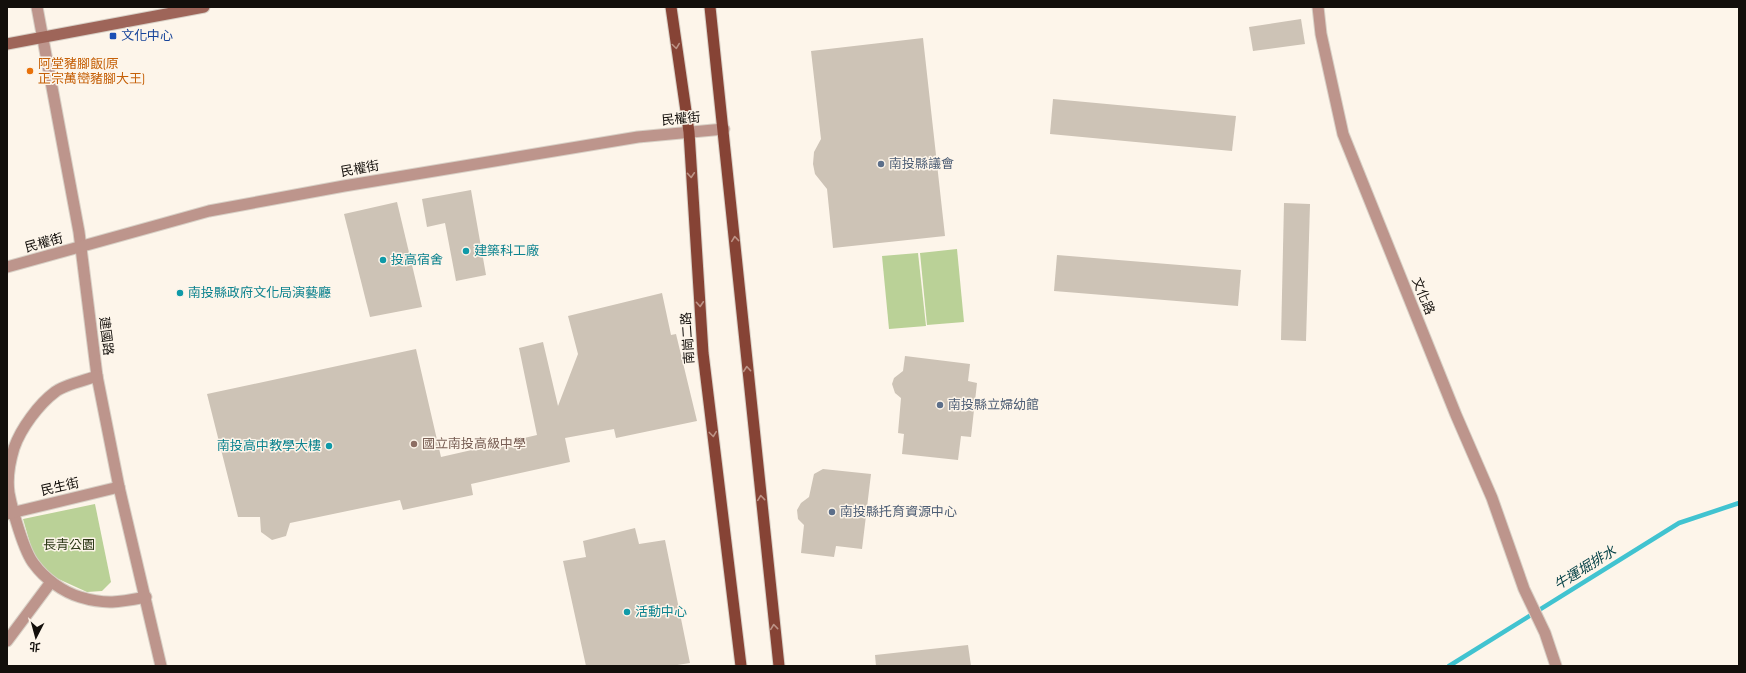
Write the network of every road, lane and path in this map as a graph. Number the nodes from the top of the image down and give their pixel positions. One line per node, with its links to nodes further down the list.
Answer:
1 (37, 7): 6 (street, 建國路)
2 (204, 7): 6 (main road)
3 (671, 7): 9 (main road, 南崗二路, one-way to 9)
4 (710, 7): 8 (main road)
5 (1318, 7): 21 (street, 文化路)
6 (41, 37): 7 (main road); 10 (street, 建國路)
7 (7, 44)
8 (724, 129): 9 (street, 民權街); 20 (main road, one-way to 8)
9 (689, 132): 10 (street, 民權街); 19 (main road, 南崗二路, one-way to 19)
10 (81, 248): 11 (street, 民權街); 12 (street, 建國路)
11 (7, 267)
12 (97, 376): 13 (street, 建國路); 14 (street)
13 (119, 488): 14 (street, 民生街); 16 (street, 建國路)
14 (11, 513): 15 (street)
15 (52, 582): 16 (street); 17 (street)
16 (146, 597): 18 (street, 建國路)
17 (7, 641)
18 (160, 666)
19 (741, 666)
20 (778, 666)
21 (1556, 666)

